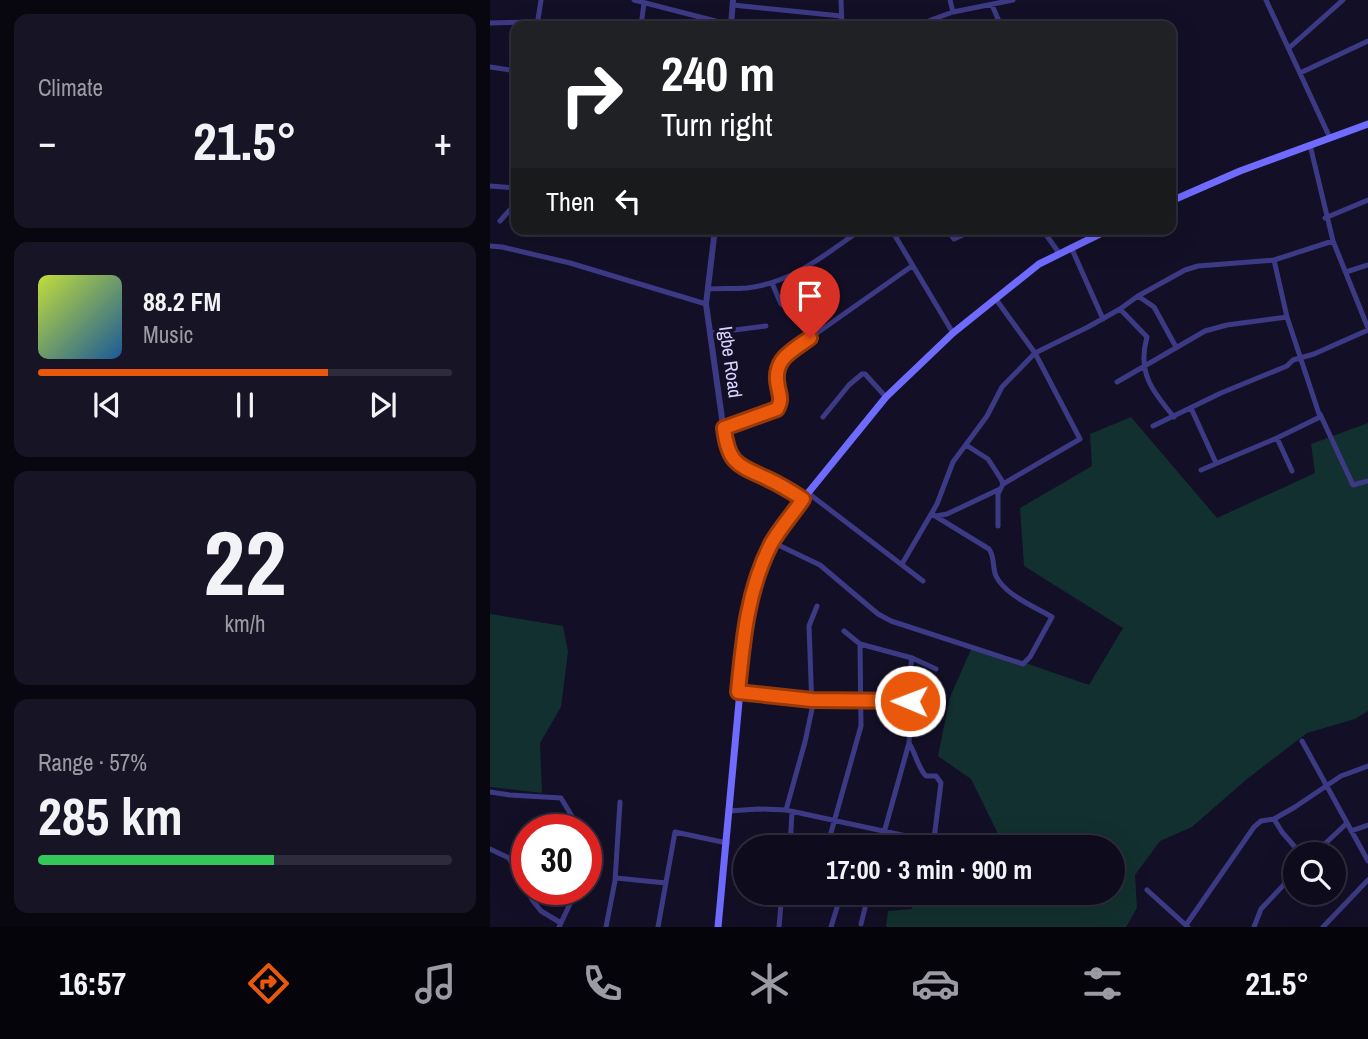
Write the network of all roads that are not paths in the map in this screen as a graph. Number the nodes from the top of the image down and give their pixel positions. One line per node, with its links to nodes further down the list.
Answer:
1 (541, 0): 13 (street)
2 (634, 0): 8 (street)
3 (841, 0): 12 (street)
4 (950, 0): 11 (street)
5 (1013, 0): 10 (street)
6 (1266, 0): 23 (street)
7 (1342, 0): 23 (street)
8 (643, 3): 14 (street); 15 (street)
9 (733, 3): 12 (street); 16 (street)
10 (992, 5): 11 (street); 19 (street)
11 (953, 12): 18 (street)
12 (841, 16): 17 (street)
13 (538, 21)
14 (641, 21)
15 (715, 21)
16 (731, 21)
17 (842, 21)
18 (930, 21)
19 (999, 21)
20 (490, 23): 21 (street)
21 (511, 23)
22 (1368, 41): 26 (street)
23 (1289, 48): 26 (street)
24 (490, 67): 25 (street)
25 (511, 70)
26 (1300, 73): 28 (street)
27 (1368, 124): 28 (main road)
28 (1330, 138): 29 (main road)
29 (1310, 145): 32 (main road); 35 (street)
30 (490, 186): 31 (street)
31 (511, 188)
32 (1176, 199)
33 (1368, 200): 35 (street)
34 (511, 209): 36 (street)
35 (1325, 218): 42 (street)
36 (500, 221)
37 (714, 235): 51 (street, Igbe Road)
38 (854, 235): 50 (street)
39 (894, 235): 48 (street)
40 (1046, 235): 45 (street)
41 (1097, 235): 44 (main road)
42 (1333, 241): 46 (street); 49 (street)
43 (490, 246): 54 (street)
44 (1071, 247): 45 (main road); 57 (street)
45 (1059, 253): 53 (main road)
46 (1274, 260): 52 (street); 56 (street)
47 (1368, 265): 49 (street)
48 (912, 266): 61 (street); 62 (street)
49 (1346, 272): 59 (street)
50 (772, 283): 51 (street); 62 (street)
51 (709, 289): 54 (street, Igbe Road)
52 (1138, 296): 55 (street); 63 (street)
53 (995, 298): 61 (main road); 64 (street)
54 (706, 304): 60 (street, Igbe Road)
55 (1120, 309): 57 (street); 66 (street)
56 (1287, 317): 63 (street); 65 (street)
57 (1103, 318): 64 (street)
58 (766, 326): 60 (street)
59 (1368, 329): 65 (street)
60 (711, 333): 74 (street, Igbe Road)
61 (953, 333): 68 (main road)
62 (810, 338): 74 (street)
63 (1177, 347): 66 (street)
64 (1035, 353): 76 (street); 81 (street)
65 (1301, 358): 69 (street); 70 (street)
66 (1143, 367): 67 (street); 72 (street)
67 (1117, 382)
68 (886, 397): 71 (street); 82 (main road)
69 (1191, 408): 72 (street); 77 (street)
70 (1320, 413): 75 (street); 80 (street)
71 (823, 417)
72 (1174, 417): 73 (street)
73 (1153, 426)
74 (724, 428): 82 (street, Igbe Road)
75 (1277, 438): 77 (street); 79 (street)
76 (966, 445): 81 (street); 83 (street)
77 (1216, 463): 78 (street)
78 (1200, 470)
79 (1292, 471)
80 (1368, 481)
81 (1002, 486): 83 (street); 84 (street)
82 (806, 496): 85 (main road); 86 (street)
83 (934, 515): 85 (street); 86 (street)
84 (998, 526)
85 (772, 542): 93 (main road)
86 (902, 564): 87 (street)
87 (923, 580)
88 (817, 606): 94 (street)
89 (844, 631): 90 (street)
90 (860, 644): 91 (street); 95 (street)
91 (912, 658): 92 (street); 96 (street)
92 (936, 669)
93 (738, 692): 94 (street); 103 (main road)
94 (812, 700): 95 (street); 104 (street)
95 (862, 700): 96 (street); 107 (street)
96 (910, 701): 98 (street)
97 (1302, 741): 100 (street)
98 (909, 743): 110 (street); 116 (street)
99 (1368, 766): 100 (street)
100 (1324, 785): 106 (street); 108 (street)
101 (490, 792): 105 (street)
102 (620, 802): 122 (street)
103 (728, 811): 104 (street); 119 (main road)
104 (789, 811): 107 (street); 112 (street)
105 (571, 814)
106 (1274, 818): 117 (street); 133 (street)
107 (834, 822): 110 (street); 113 (street)
108 (1346, 824): 111 (street); 118 (street)
109 (1368, 825): 111 (street)
110 (884, 831): 114 (street); 115 (street)
111 (1351, 831): 121 (street)
112 (790, 835)
113 (830, 835)
114 (883, 835)
115 (899, 835)
116 (934, 835)
117 (1291, 842)
118 (1327, 842)
119 (727, 843): 124 (street); 136 (main road)
120 (490, 849): 132 (street)
121 (1368, 861)
122 (616, 878): 124 (street); 134 (street)
123 (1368, 880): 140 (street)
124 (666, 883): 135 (street)
125 (1283, 886): 139 (street)
126 (1147, 890): 133 (street)
127 (569, 905): 132 (street)
128 (781, 905): 137 (street)
129 (838, 905): 138 (street)
130 (866, 905): 131 (street)
131 (862, 923)
132 (560, 925)
133 (1187, 926)
134 (606, 927)
135 (658, 927)
136 (718, 927)
137 (779, 927)
138 (831, 927)
139 (1254, 927)
140 (1323, 927)

